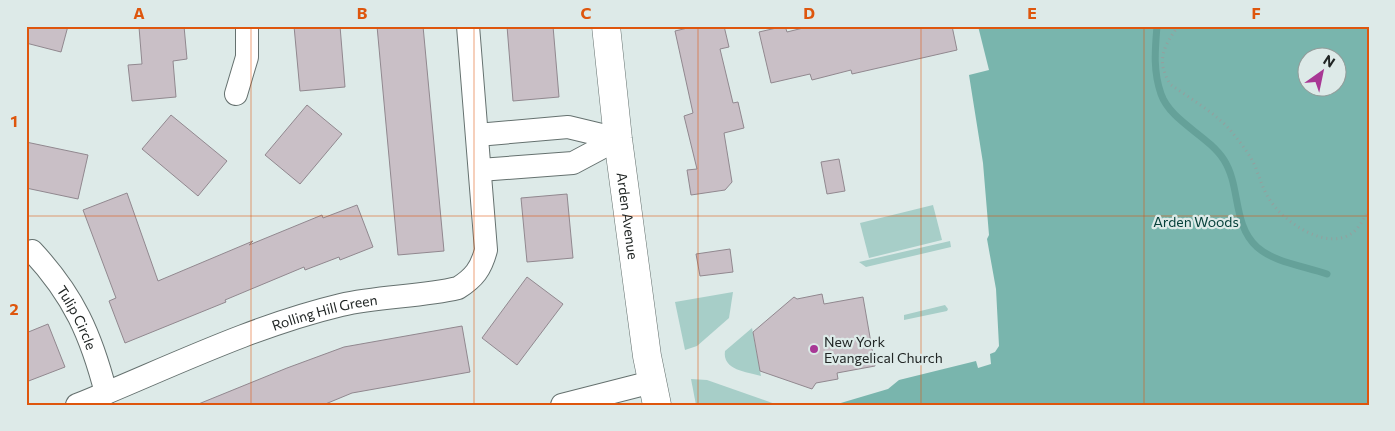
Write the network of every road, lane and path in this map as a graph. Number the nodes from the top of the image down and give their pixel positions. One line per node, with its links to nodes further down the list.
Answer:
1 (247, 26): 5 (street)
2 (468, 26): 6 (street, Rolling Hill Green)
3 (606, 26): 7 (street, Arden Avenue)
4 (1178, 26): 9 (path)
5 (236, 94)
6 (477, 135): 7 (street); 8 (street, Rolling Hill Green)
7 (618, 139): 8 (street); 12 (street, Arden Avenue)
8 (480, 170): 11 (street, Rolling Hill Green)
9 (1369, 208)
10 (32, 251): 11 (street, Tulip Circle)
11 (106, 393): 13 (street, Rolling Hill Green)
12 (654, 393): 14 (street)
13 (77, 405)
14 (562, 405)

